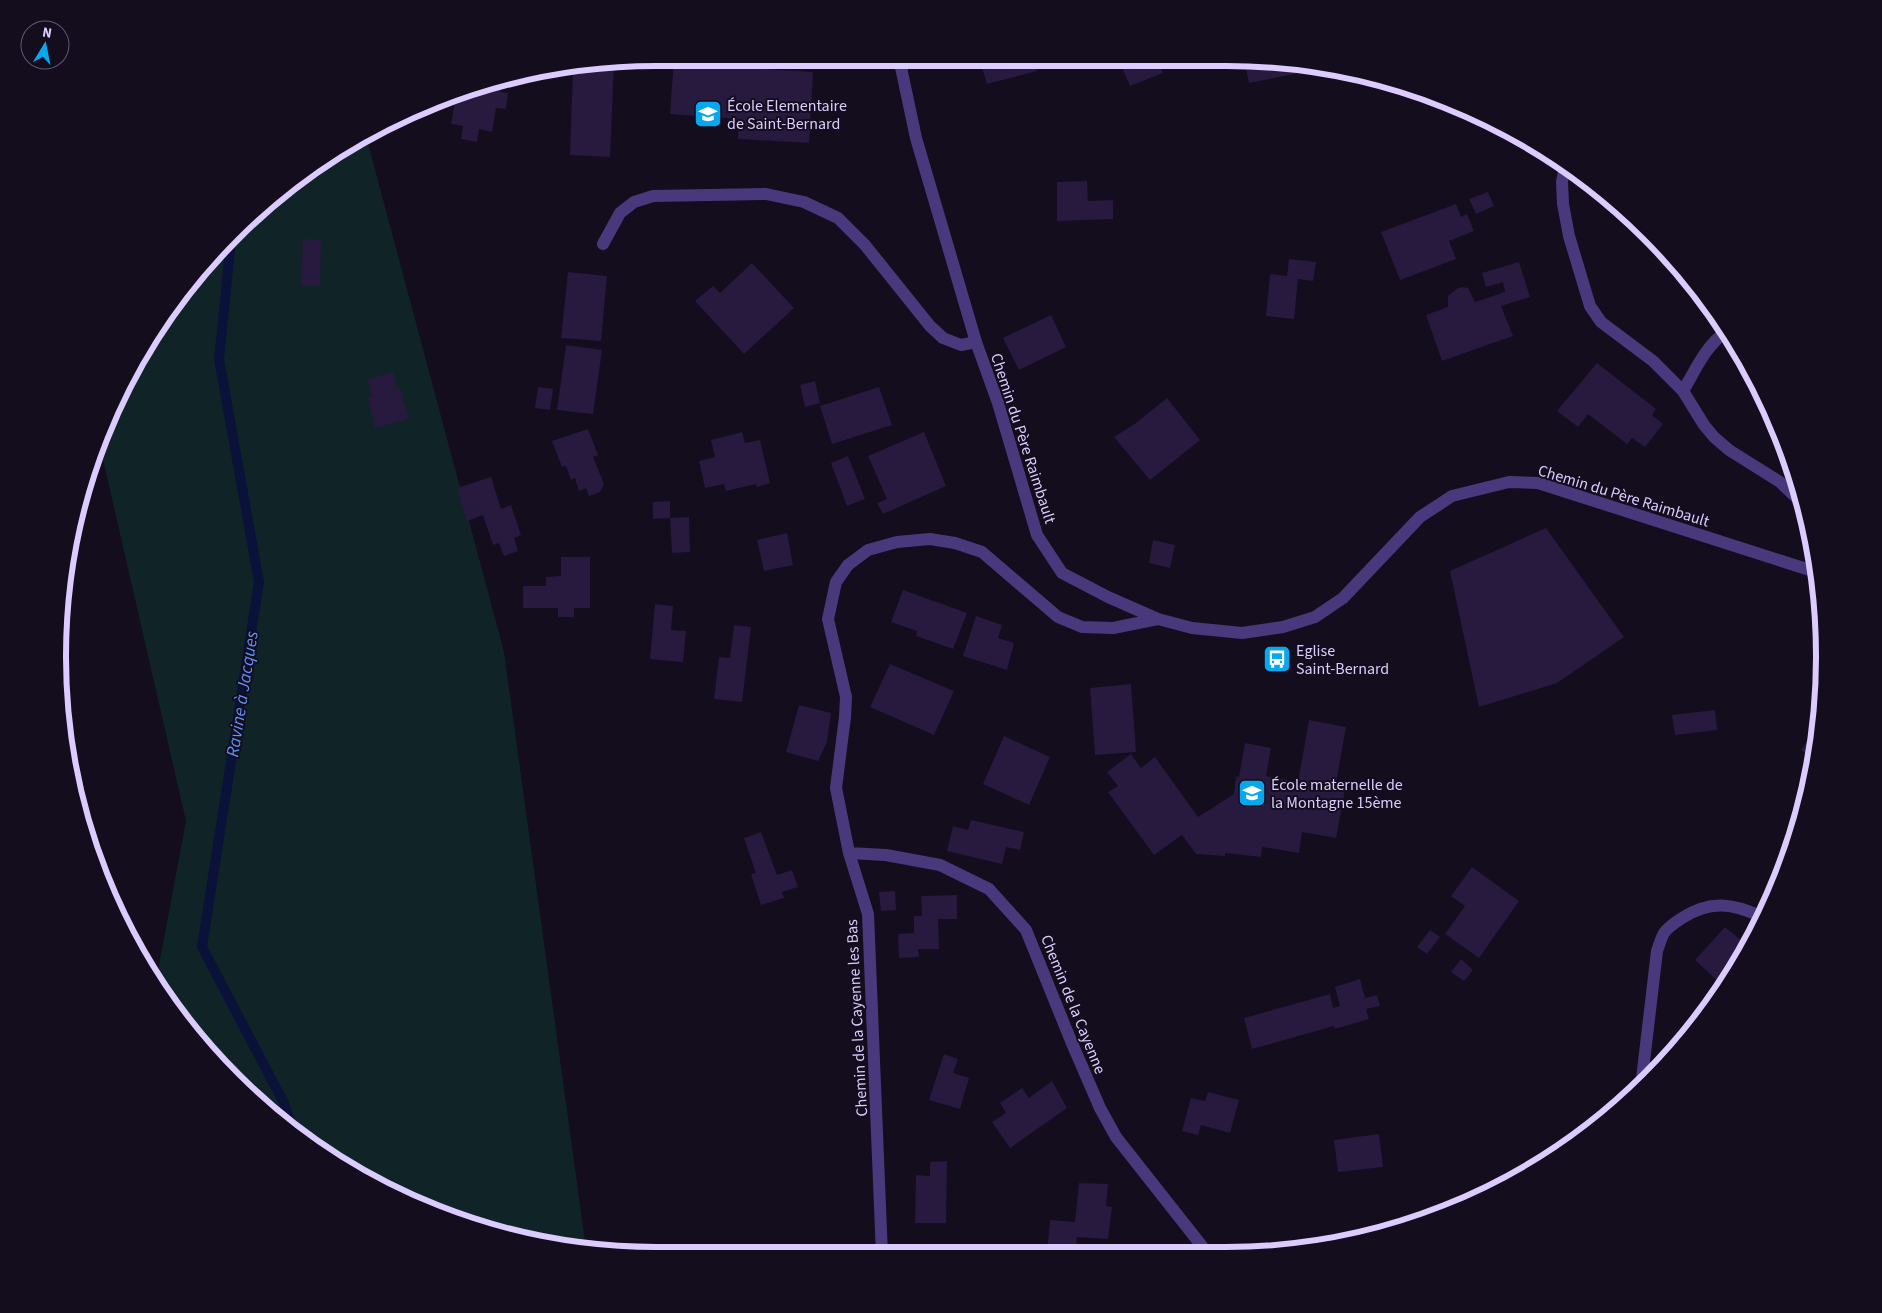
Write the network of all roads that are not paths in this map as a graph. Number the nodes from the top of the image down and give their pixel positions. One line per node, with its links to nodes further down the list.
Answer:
1 (900, 66): 5 (street, Chemin du Père Raimbault)
2 (1564, 173): 6 (street)
3 (603, 244): 5 (street)
4 (1720, 335): 6 (street)
5 (976, 342): 9 (street, Chemin du Père Raimbault)
6 (1683, 392): 7 (street)
7 (1793, 493)
8 (1809, 570): 9 (street, Chemin du Père Raimbault)
9 (1158, 619): 10 (street, Chemin de la Cayenne les Bas)
10 (849, 853): 13 (street, Chemin de la Cayenne les Bas); 14 (street, Chemin de la Cayenne)
11 (1757, 914): 12 (street)
12 (1642, 1074)
13 (882, 1247)
14 (1202, 1247)

